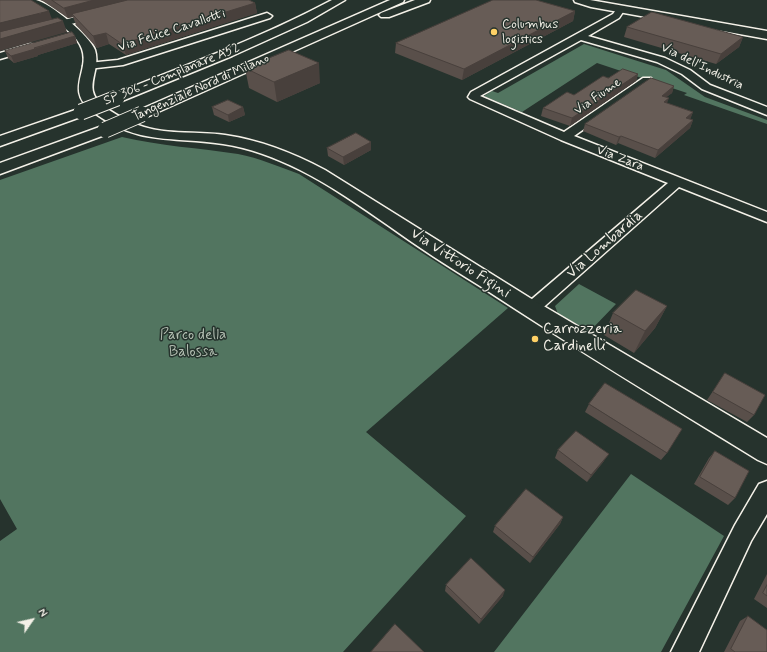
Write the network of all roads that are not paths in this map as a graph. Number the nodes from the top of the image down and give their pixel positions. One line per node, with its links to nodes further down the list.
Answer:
1 (29, 0): 11 (main road)
2 (340, 0): 26 (main road, SP 306 - Complanare A52)
3 (380, 0): 16 (main road, Tangenziale Nord di Milano)
4 (399, 0): 23 (main road, Tangenziale Nord di Milano)
5 (425, 0): 23 (main road)
6 (579, 0): 7 (main road)
7 (621, 9): 13 (main road); 14 (street)
8 (109, 12): 11 (street)
9 (266, 16): 21 (street, Via Felice Cavallotti)
10 (335, 16): 16 (main road)
11 (63, 23): 12 (main road); 17 (street)
12 (77, 34): 15 (street); 19 (main road)
13 (767, 35)
14 (579, 36): 25 (street, Via dell'Industria); 28 (street, Via Zara)
15 (64, 38)
16 (294, 38): 26 (main road, Tangenziale Nord di Milano)
17 (0, 40)
18 (43, 44): 20 (street)
19 (87, 48): 21 (street, Via Felice Cavallotti); 22 (main road, Via Vittorio Figini)
20 (0, 56)
21 (109, 64): 22 (street, Via Felice Cavallotti)
22 (88, 66): 26 (main road, Via Vittorio Figini)
23 (226, 77): 26 (main road, Tangenziale Nord di Milano)
24 (647, 80): 28 (street, Via Fiume)
25 (767, 111)
26 (130, 112): 27 (main road, Tangenziale Nord di Milano, bridge); 27 (main road, SP 306 - Complanare A52, bridge); 34 (main road, Via Vittorio Figini)
27 (93, 121): 29 (main road, SP 306 - Complanare A52); 30 (main road, Tangenziale Nord di Milano); 31 (main road, Tangenziale Nord di Milano)
28 (565, 137): 32 (street, Via Zara)
29 (0, 141)
30 (0, 155)
31 (0, 169)
32 (678, 181): 33 (street, Via Zara); 34 (street, Via Lombardia)
33 (767, 217)
34 (531, 309): 35 (main road, Via Vittorio Figini)
35 (767, 452)
36 (767, 492): 37 (street)
37 (684, 652)

